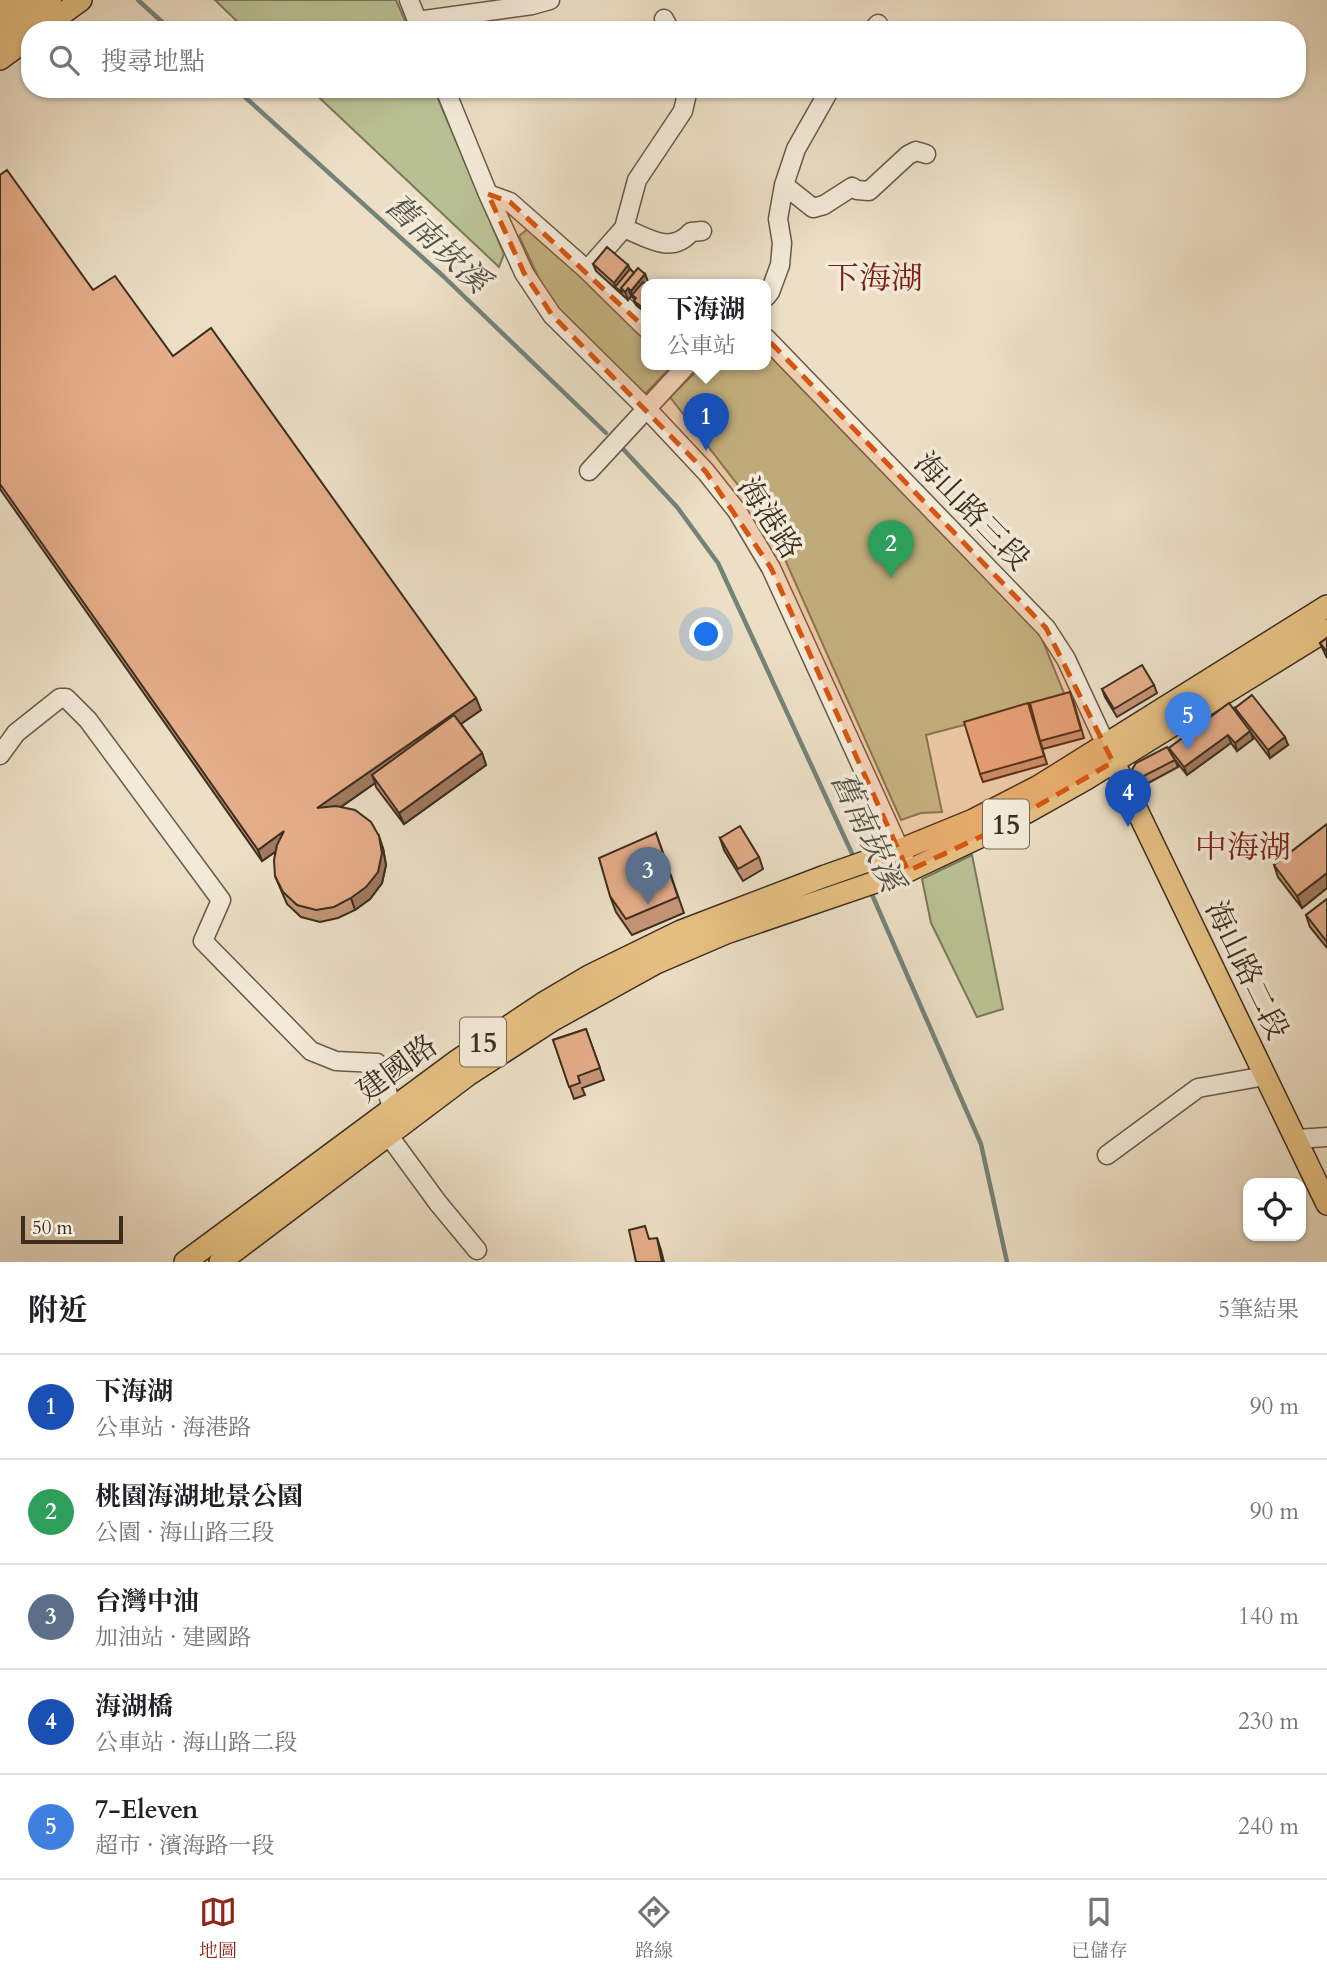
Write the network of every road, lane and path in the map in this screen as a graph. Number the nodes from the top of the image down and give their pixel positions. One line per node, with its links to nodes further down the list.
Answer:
1 (17, 0): 6 (highway)
2 (49, 0): 10 (highway)
3 (81, 0): 7 (main road)
4 (409, 0): 8 (street)
5 (550, 0): 9 (street)
6 (0, 13)
7 (52, 21)
8 (417, 21)
9 (442, 21)
10 (0, 36)
11 (21, 44): 12 (main road)
12 (0, 59)
13 (449, 98): 18 (street, 海港路)
14 (686, 98): 19 (street)
15 (825, 98): 17 (street)
16 (926, 154): 17 (street)
17 (784, 185): 22 (street)
18 (488, 194): 21 (street); 26 (street, 海港路)
19 (624, 228): 20 (street); 21 (street)
20 (702, 231)
21 (587, 270): 23 (street)
22 (771, 289)
23 (641, 323)
24 (771, 344): 30 (street, 海山路三段)
25 (682, 370): 26 (street)
26 (646, 408): 27 (street); 32 (street, 海港路)
27 (589, 471)
28 (1327, 606): 30 (main road, 15)
29 (1327, 631): 30 (main road, 15)
30 (1109, 753): 32 (main road, 15); 33 (main road, 15); 34 (main road, 海山路二段)
31 (0, 755): 35 (street)
32 (893, 852): 33 (street, 海港路); 35 (main road, 建國路 / 15)
33 (901, 874): 36 (main road, 建國路 / 15)
34 (1265, 1076): 38 (main road, 海山路二段); 39 (street)
35 (392, 1108): 42 (main road, 建國路 / 15)
36 (389, 1136): 41 (street); 43 (main road, 建國路 / 15)
37 (1327, 1137): 38 (street)
38 (1297, 1139): 40 (main road, 海山路二段)
39 (1107, 1155)
40 (1327, 1204)
41 (477, 1250)
42 (185, 1262)
43 (220, 1262)

